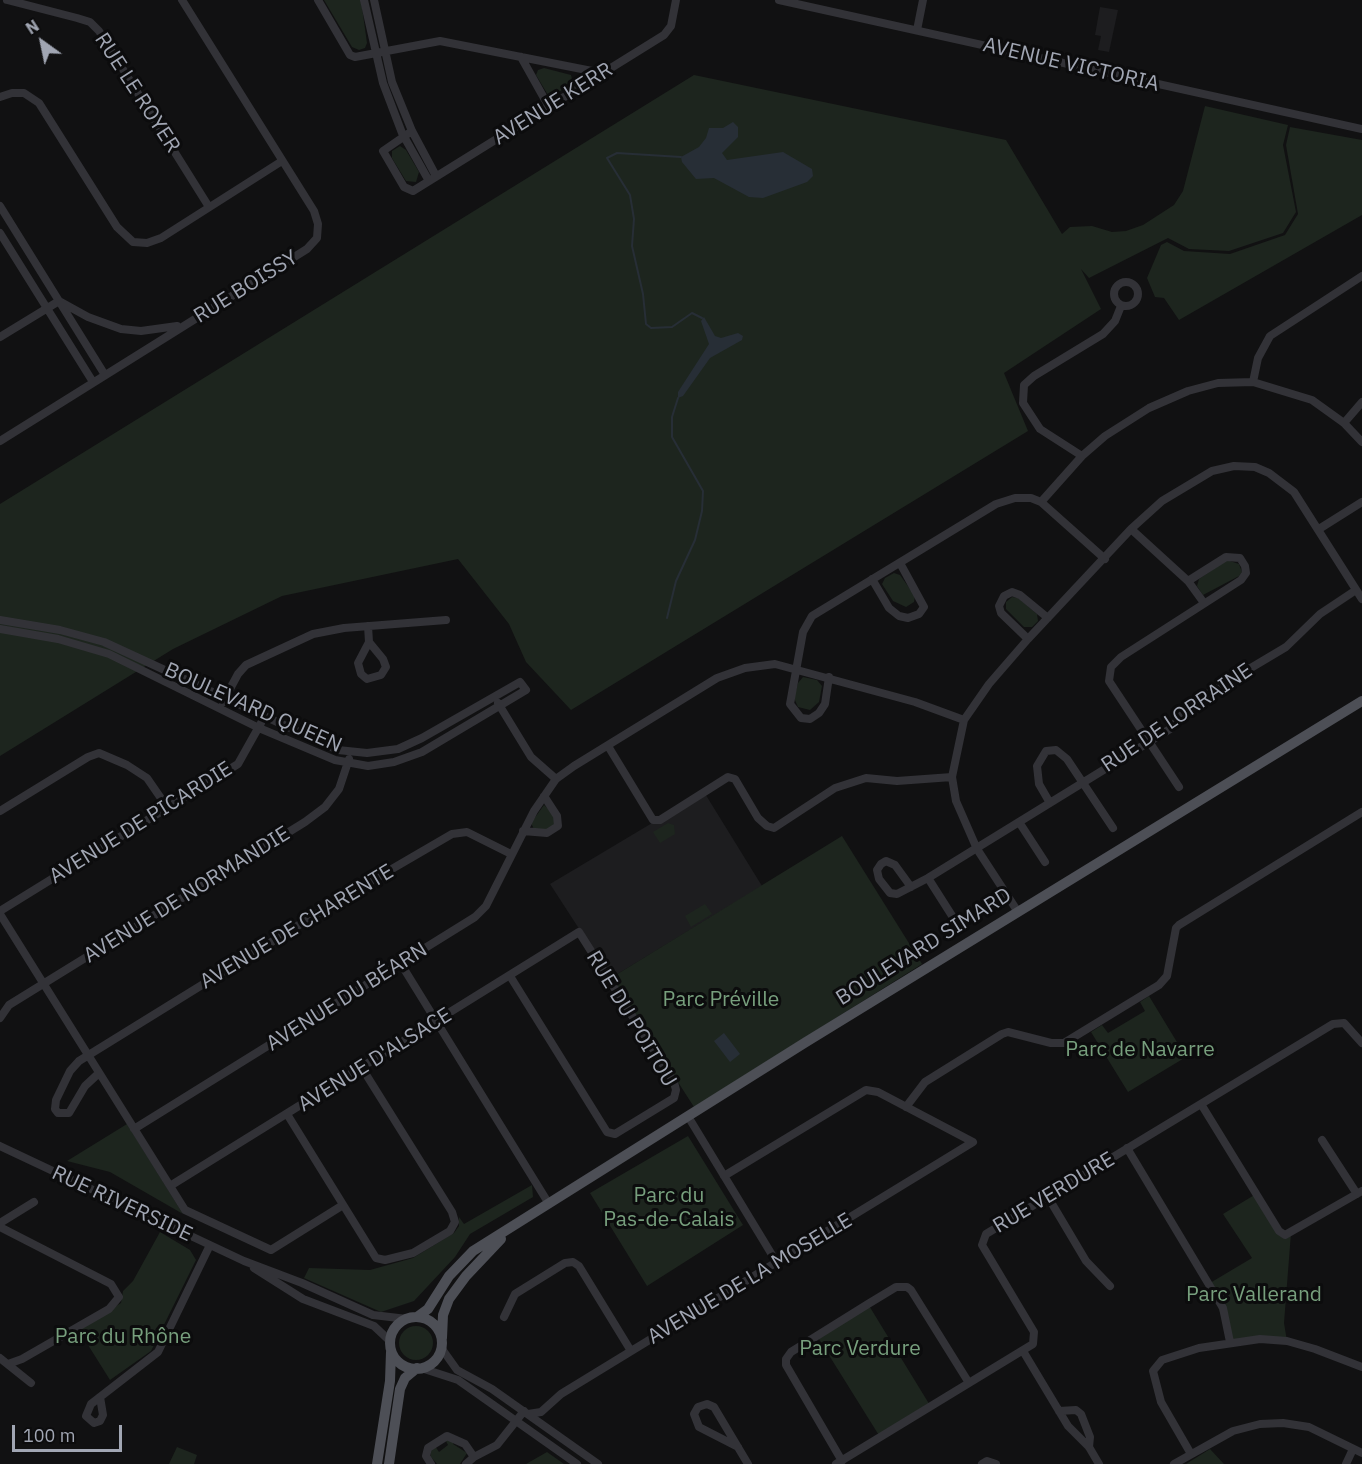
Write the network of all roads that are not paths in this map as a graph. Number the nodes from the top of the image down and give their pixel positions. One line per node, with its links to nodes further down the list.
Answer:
1 (7, 0): 21 (street, RUE LE ROYER)
2 (182, 0): 18 (street, RUE BOISSY)
3 (318, 0): 10 (street)
4 (364, 0): 10 (street)
5 (374, 0): 10 (street)
6 (676, 0): 12 (street, AVENUE KERR)
7 (779, 0): 9 (street, AVENUE VICTORIA)
8 (923, 0): 9 (street)
9 (917, 30): 15 (street, AVENUE VICTORIA)
10 (380, 51): 11 (street); 16 (street); 17 (street)
11 (521, 57): 12 (street); 14 (street)
12 (602, 73): 14 (street, AVENUE KERR)
13 (0, 97): 21 (street)
14 (549, 107): 19 (street, AVENUE KERR)
15 (1362, 129)
16 (412, 131): 17 (street); 19 (street)
17 (404, 136): 19 (street); 19 (street, AVENUE KERR)
18 (282, 161): 21 (street); 27 (street, RUE BOISSY)
19 (433, 178)
20 (0, 206): 24 (street)
21 (209, 207)
22 (0, 232): 26 (street)
23 (1362, 276): 31 (street)
24 (58, 301): 26 (street); 27 (street); 29 (street)
25 (1121, 306): 36 (street)
26 (46, 309): 28 (street); 30 (street)
27 (184, 325): 29 (street, RUE BOISSY)
28 (0, 337)
29 (105, 375): 30 (street, RUE BOISSY)
30 (93, 382): 34 (street, RUE BOISSY)
31 (1253, 382): 33 (street); 36 (street)
32 (1362, 402): 33 (street)
33 (1344, 423): 35 (street)
34 (0, 441)
35 (1362, 442)
36 (1082, 456): 37 (street)
37 (1041, 502): 41 (street); 42 (street)
38 (1362, 502): 40 (street)
39 (1131, 529): 40 (street); 41 (street); 44 (street)
40 (1318, 529): 45 (street)
41 (1105, 559): 48 (street)
42 (900, 563): 43 (street); 43 (street)
43 (872, 579): 57 (street)
44 (1188, 581): 47 (street); 47 (street)
45 (1356, 590): 46 (street); 67 (street, RUE DE LORRAINE)
46 (1362, 599)
47 (1204, 603): 67 (street)
48 (1048, 618): 53 (street); 53 (street)
49 (0, 620): 55 (street, BOULEVARD QUEEN)
50 (446, 620): 51 (street)
51 (368, 626): 54 (street); 60 (street)
52 (0, 629): 56 (street, BOULEVARD QUEEN)
53 (1028, 639): 65 (street)
54 (369, 642)
55 (148, 660): 56 (street, BOULEVARD QUEEN); 60 (street, BOULEVARD QUEEN)
56 (144, 669): 63 (street, BOULEVARD QUEEN)
57 (799, 669): 58 (street, AVENUE DU BÉARN); 58 (street); 68 (street, AVENUE DU BÉARN)
58 (829, 677): 65 (street, AVENUE DU BÉARN)
59 (494, 697): 62 (street); 62 (street, BOULEVARD QUEEN); 69 (street, BOULEVARD QUEEN)
60 (225, 699): 63 (street); 64 (street, BOULEVARD QUEEN)
61 (1362, 701): 89 (main road, BOULEVARD SIMARD)
62 (500, 706): 70 (street, BOULEVARD QUEEN); 72 (street)
63 (221, 708): 66 (street, BOULEVARD QUEEN)
64 (264, 717): 66 (street, AVENUE DE PICARDIE); 69 (street, BOULEVARD QUEEN)
65 (964, 720): 71 (street)
66 (259, 728): 70 (street, BOULEVARD QUEEN); 77 (street, AVENUE DE PICARDIE)
67 (1147, 742): 73 (street, RUE DE LORRAINE); 74 (street)
68 (608, 746): 71 (street); 72 (street, AVENUE DU BÉARN)
69 (351, 751): 70 (street, AVENUE DE NORMANDIE)
70 (349, 762): 94 (street, AVENUE DE NORMANDIE)
71 (952, 777): 83 (street)
72 (556, 779): 75 (street, AVENUE DU BÉARN)
73 (1083, 782): 76 (street, RUE DE LORRAINE); 76 (street, RUE DE LORRAINE); 81 (street)
74 (1179, 787)
75 (544, 796): 82 (street, AVENUE DU BÉARN); 82 (street)
76 (1050, 803): 80 (street, RUE DE LORRAINE)
77 (167, 807): 78 (street); 88 (street, AVENUE DE PICARDIE)
78 (0, 811)
79 (1362, 812): 102 (street)
80 (1019, 822): 83 (street, RUE DE LORRAINE); 85 (street)
81 (1113, 828)
82 (523, 831): 84 (street, AVENUE DU BÉARN)
83 (977, 849): 86 (street, RUE DE LORRAINE); 89 (street)
84 (511, 854): 92 (street, AVENUE DU BÉARN); 98 (street, AVENUE DE CHARENTE)
85 (1045, 862)
86 (928, 878): 87 (street, RUE DE LORRAINE); 90 (street)
87 (911, 886)
88 (0, 912): 94 (street)
89 (1018, 912): 104 (main road, BOULEVARD SIMARD)
90 (956, 921)
91 (579, 933): 93 (street, AVENUE D'ALSACE); 93 (street, RUE DU POITOU)
92 (401, 964): 96 (street); 105 (street, AVENUE DU BÉARN)
93 (510, 976): 96 (street, AVENUE D'ALSACE)
94 (44, 984): 95 (street, AVENUE DE NORMANDIE); 98 (street)
95 (0, 1018)
96 (437, 1021): 99 (street, AVENUE D'ALSACE); 114 (street)
97 (1362, 1043): 101 (street, RUE VERDURE)
98 (88, 1055): 100 (street); 100 (street, AVENUE DE CHARENTE)
99 (362, 1068): 103 (street, AVENUE D'ALSACE); 115 (street)
100 (99, 1073): 105 (street)
101 (1201, 1104): 108 (street, RUE VERDURE); 111 (street)
102 (906, 1107): 109 (street); 121 (street, AVENUE DE LA MOSELLE)
103 (287, 1114): 110 (street, AVENUE D'ALSACE); 115 (street)
104 (689, 1118): 109 (street); 114 (main road, BOULEVARD SIMARD)
105 (134, 1129): 110 (street)
106 (1322, 1140): 111 (street)
107 (0, 1146): 119 (street, RUE RIVERSIDE)
108 (1127, 1148): 112 (street, RUE VERDURE); 125 (street)
109 (724, 1176): 121 (street)
110 (170, 1186): 115 (street)
111 (1359, 1193)
112 (1048, 1197): 122 (street); 129 (street, RUE VERDURE)
113 (33, 1202): 116 (street)
114 (549, 1204): 118 (main road, BOULEVARD SIMARD)
115 (343, 1205)
116 (0, 1223)
117 (0, 1227): 131 (street)
118 (510, 1230): 124 (main road, BOULEVARD SIMARD); 127 (main road, BOULEVARD SIMARD)
119 (210, 1245): 120 (street, RUE RIVERSIDE); 136 (street)
120 (244, 1260): 124 (street, RUE RIVERSIDE); 126 (street, RUE RIVERSIDE)
121 (777, 1263): 128 (street, AVENUE DE LA MOSELLE)
122 (1110, 1286)
123 (504, 1317): 128 (street)
124 (412, 1318): 126 (main road); 127 (main road)
125 (1230, 1342): 132 (street); 143 (street)
126 (391, 1345): 133 (main road); 147 (main road)
127 (442, 1345): 133 (main road); 138 (street)
128 (631, 1351): 138 (street, AVENUE DE LA MOSELLE)
129 (1023, 1351): 135 (street); 137 (street)
130 (0, 1358): 131 (street)
131 (8, 1364): 134 (street)
132 (1362, 1367)
133 (419, 1368): 139 (street); 148 (main road)
134 (31, 1383)
135 (969, 1383): 146 (street); 146 (street)
136 (100, 1397)
137 (1059, 1411): 141 (street); 141 (street)
138 (526, 1412): 139 (street); 152 (street)
139 (517, 1421): 145 (street); 151 (street)
140 (738, 1447): 140 (street); 153 (street)
141 (1089, 1448): 156 (street)
142 (1353, 1449): 143 (street); 144 (street); 158 (street)
143 (1191, 1454): 157 (street)
144 (1362, 1454)
145 (474, 1457): 149 (street); 150 (street)
146 (839, 1462)
147 (376, 1464)
148 (389, 1464)
149 (431, 1464)
150 (466, 1464)
151 (577, 1464)
152 (598, 1464)
153 (748, 1464)
154 (982, 1464): 155 (street)
155 (996, 1464)
156 (1099, 1464)
157 (1174, 1464)
158 (1346, 1464)

